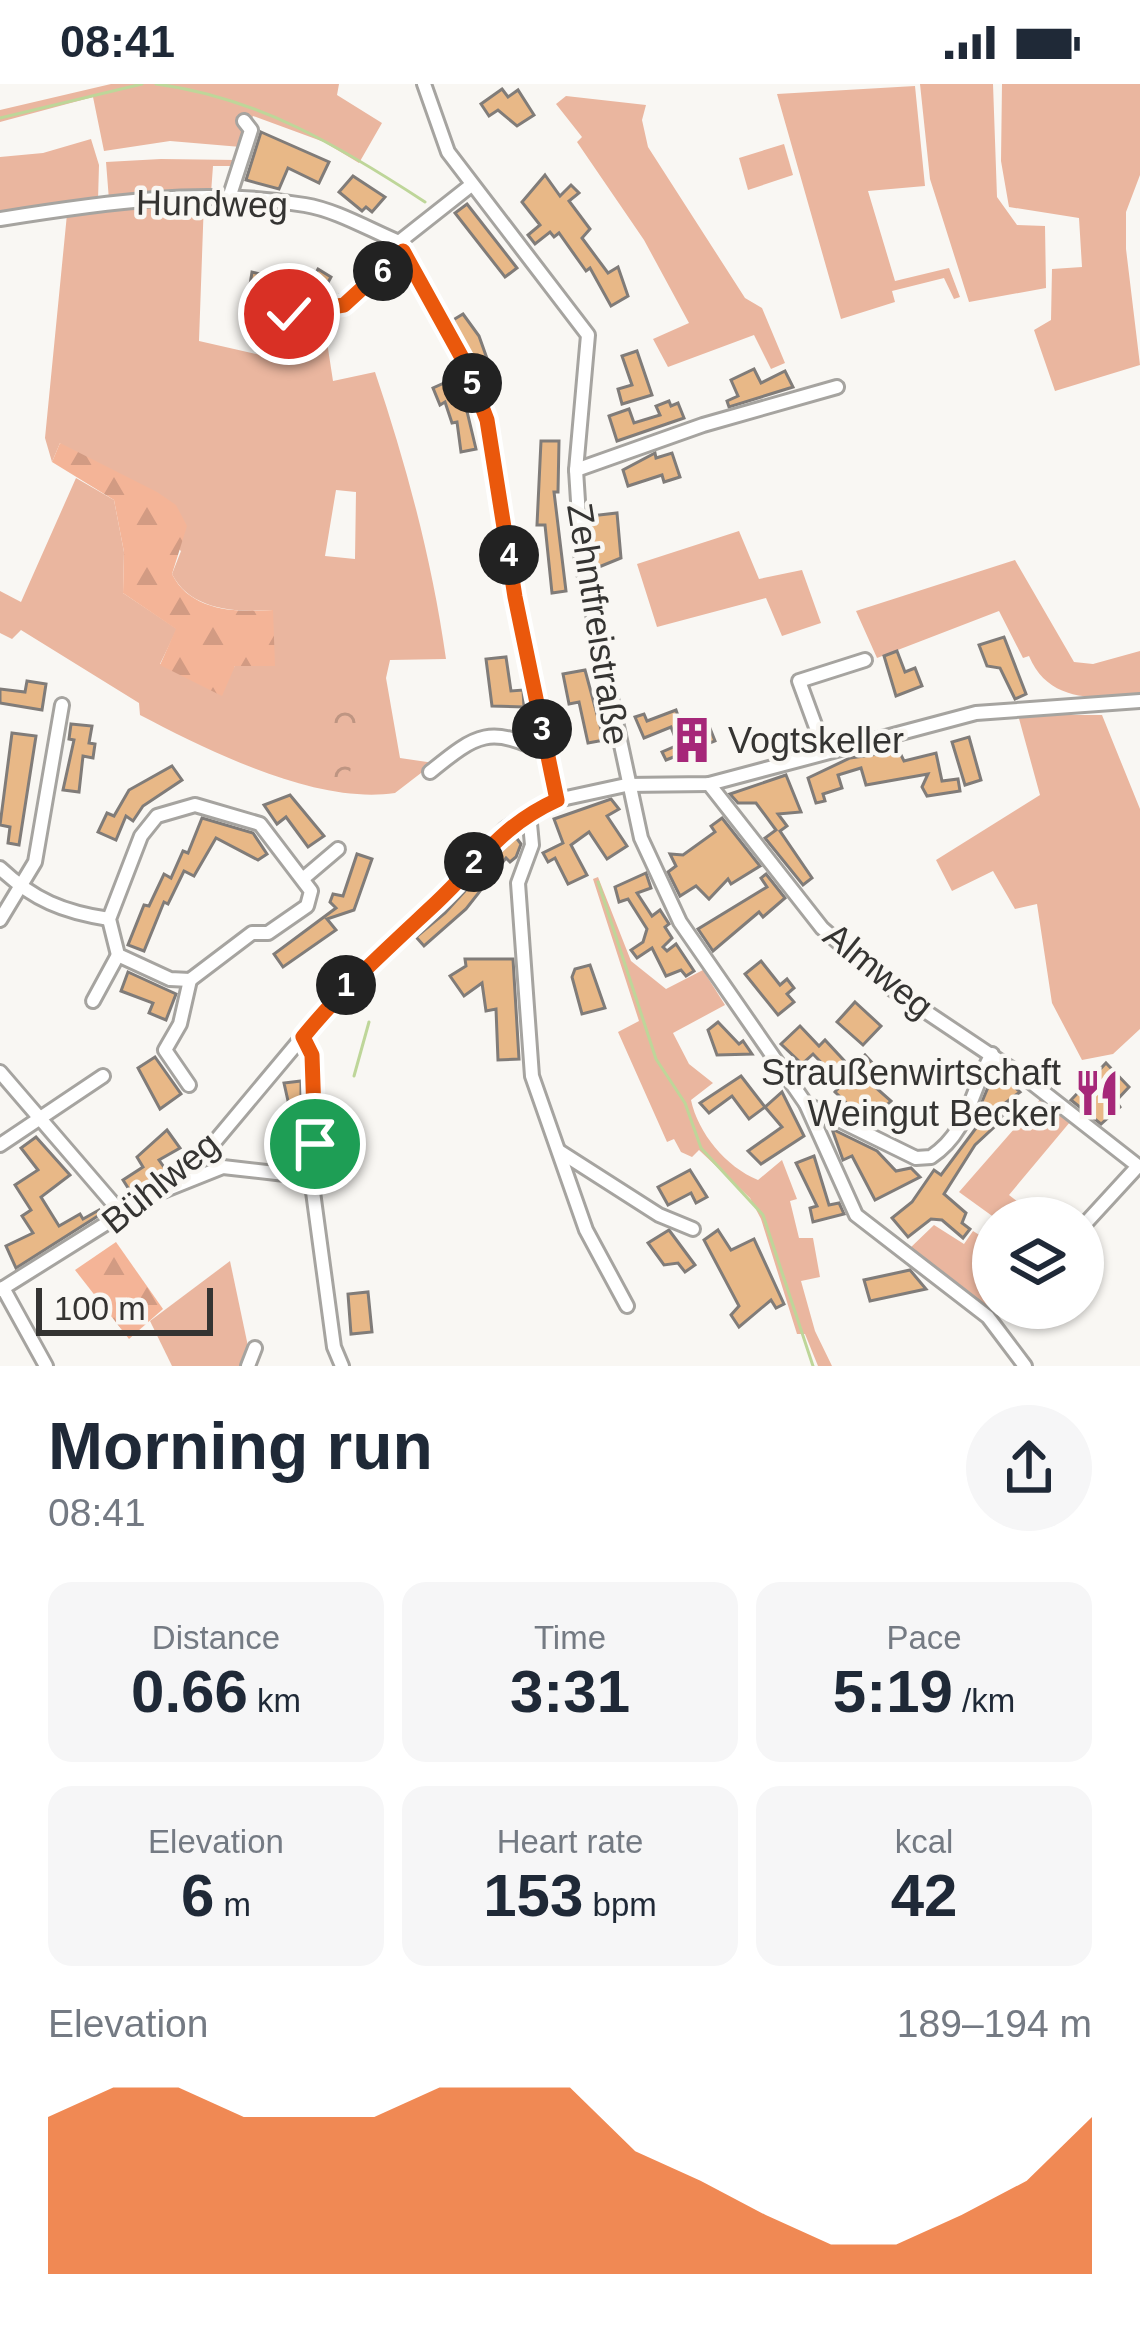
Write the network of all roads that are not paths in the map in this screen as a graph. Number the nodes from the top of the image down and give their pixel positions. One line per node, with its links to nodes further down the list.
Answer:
1 (424, 84): 3 (street, Zehntfreistraße)
2 (244, 121): 4 (street)
3 (470, 186): 6 (street); 9 (street, Zehntfreistraße)
4 (229, 198): 5 (street, Hundweg); 6 (street, Hundweg)
5 (0, 219)
6 (401, 246): 7 (street); 14 (street)
7 (282, 324)
8 (837, 387): 9 (street)
9 (576, 470): 17 (street, Zehntfreistraße)
10 (865, 660): 13 (street)
11 (1140, 701): 13 (street, Bühlweg)
12 (62, 705): 23 (street)
13 (825, 752): 16 (street, Bühlweg)
14 (548, 754): 15 (street); 18 (street)
15 (430, 772)
16 (709, 784): 17 (street, Bühlweg); 30 (street, Almweg)
17 (626, 785): 18 (street, Bühlweg); 34 (street, Zehntfreistraße)
18 (557, 800): 19 (street, Bühlweg)
19 (529, 813): 29 (street, Bühlweg); 37 (street)
20 (338, 849): 22 (street)
21 (0, 868): 23 (street)
22 (304, 877): 24 (street); 27 (street)
23 (23, 890): 24 (street); 25 (street)
24 (109, 919): 26 (street)
25 (0, 920)
26 (118, 955): 27 (street); 28 (street)
27 (190, 980): 33 (street)
28 (93, 1001)
29 (303, 1037): 39 (street); 40 (street, Bühlweg)
30 (992, 1054): 34 (street); 38 (street, Almweg)
31 (0, 1072): 35 (street)
32 (103, 1076): 35 (street)
33 (189, 1085)
34 (806, 1104): 45 (street, Zehntfreistraße)
35 (43, 1118): 36 (street); 42 (street)
36 (0, 1145)
37 (558, 1150): 43 (street); 46 (street)
38 (1138, 1166): 41 (street)
39 (311, 1177): 40 (street); 51 (street)
40 (158, 1191): 42 (street, Bühlweg)
41 (1104, 1203)
42 (123, 1215): 44 (street, Bühlweg)
43 (693, 1229)
44 (2, 1289): 49 (street)
45 (972, 1298)
46 (627, 1306)
47 (1003, 1329): 52 (street, Zehntfreistraße)
48 (255, 1348): 50 (street)
49 (46, 1366)
50 (248, 1366)
51 (342, 1366)
52 (1025, 1366)

